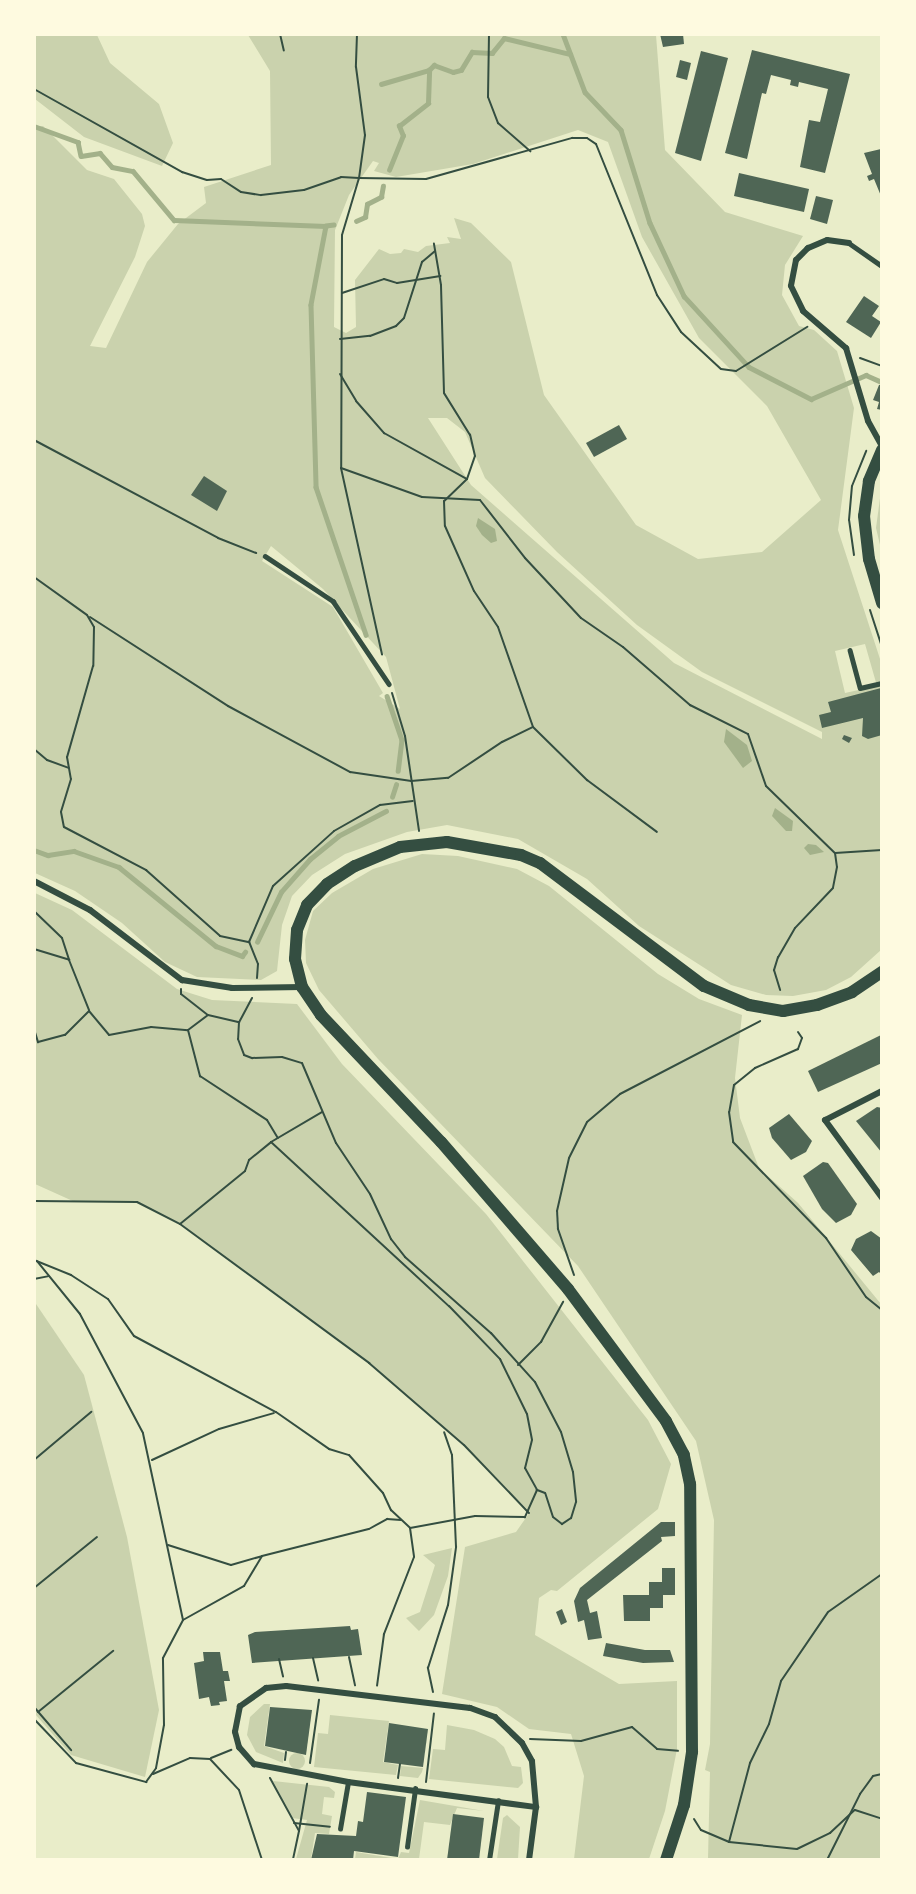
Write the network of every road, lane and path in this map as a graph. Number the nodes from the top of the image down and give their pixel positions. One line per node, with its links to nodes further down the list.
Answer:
1 (280, 34): 4 (path)
2 (357, 34): 7 (path)
3 (489, 34): 6 (path)
4 (284, 51)
5 (34, 89): 7 (path)
6 (530, 151): 7 (path); 15 (path)
7 (359, 178): 16 (path)
8 (849, 243): 11 (lane); 15 (street)
9 (434, 244): 10 (path)
10 (435, 250): 12 (path); 13 (path)
11 (882, 266)
12 (440, 276): 13 (path); 24 (path)
13 (416, 279): 14 (path); 16 (path)
14 (341, 294)
15 (816, 321): 17 (street)
16 (340, 339): 19 (path)
17 (849, 354): 18 (path); 21 (street)
18 (882, 366)
19 (339, 371): 23 (path); 24 (path)
20 (34, 440): 26 (path)
21 (882, 446)
22 (882, 450): 28 (main road)
23 (341, 468): 25 (path); 31 (path)
24 (467, 479): 25 (path)
25 (444, 501): 34 (path); 42 (path)
26 (265, 556): 33 (lane)
27 (34, 577): 29 (path)
28 (882, 603)
29 (87, 615): 36 (path); 37 (path)
30 (850, 650): 32 (lane)
31 (384, 662)
32 (882, 683)
33 (389, 684): 37 (path)
34 (534, 727): 37 (path); 39 (path)
35 (34, 749): 36 (path)
36 (69, 768): 45 (path)
37 (411, 781): 38 (path)
38 (414, 801): 40 (path); 45 (path)
39 (657, 832)
40 (421, 843): 50 (main road); 53 (main road)
41 (882, 850): 42 (path)
42 (835, 853): 52 (path)
43 (34, 881): 49 (street)
44 (34, 911): 47 (path)
45 (249, 942): 51 (path)
46 (34, 948): 47 (path)
47 (69, 960): 54 (path)
48 (882, 972): 53 (main road)
49 (182, 980): 51 (street); 55 (path)
50 (302, 987): 51 (street); 70 (main road)
51 (256, 988): 56 (path)
52 (780, 990)
53 (765, 1009): 70 (path)
54 (89, 1011): 57 (path); 58 (path)
55 (208, 1015): 56 (path); 58 (path)
56 (239, 1022): 61 (path)
57 (34, 1029)
58 (188, 1029): 62 (path)
59 (798, 1032): 71 (path)
60 (882, 1091): 64 (street)
61 (322, 1112): 62 (path); 72 (path)
62 (278, 1138): 63 (path)
63 (271, 1142): 66 (path); 78 (path)
64 (882, 1198)
65 (34, 1201): 66 (path)
66 (180, 1224): 75 (path)
67 (36, 1260): 68 (path); 74 (path)
68 (49, 1276): 69 (path); 77 (path)
69 (34, 1280)
70 (568, 1289): 72 (path); 104 (main road)
71 (882, 1310)
72 (518, 1365): 78 (path)
73 (91, 1412): 76 (path)
74 (276, 1412): 77 (path); 80 (path)
75 (442, 1429): 79 (path); 81 (path)
76 (34, 1460)
77 (152, 1460): 84 (path)
78 (537, 1490): 79 (path)
79 (529, 1513): 81 (path)
80 (401, 1520): 82 (path); 85 (path)
81 (456, 1521): 82 (path); 97 (path)
82 (410, 1528): 96 (path)
83 (97, 1537): 87 (path)
84 (168, 1545): 85 (path); 88 (path)
85 (262, 1556): 88 (path)
86 (882, 1574): 124 (path)
87 (34, 1588)
88 (183, 1620): 108 (path)
89 (113, 1651): 99 (path)
90 (349, 1657): 95 (path)
91 (313, 1658): 94 (path)
92 (279, 1659): 93 (path)
93 (281, 1666)
94 (320, 1690): 95 (street); 102 (street); 110 (path)
95 (357, 1694): 96 (street)
96 (376, 1696): 97 (street)
97 (435, 1703): 101 (street); 114 (path)
98 (34, 1707): 99 (path)
99 (39, 1712): 103 (path)
100 (34, 1719): 108 (path)
101 (522, 1743): 104 (path); 117 (street)
102 (239, 1747): 105 (path); 107 (street)
103 (71, 1750)
104 (692, 1752): 116 (main road)
105 (210, 1759): 108 (path); 126 (path)
106 (400, 1764): 112 (path)
107 (269, 1769): 110 (street); 120 (path)
108 (153, 1774)
109 (882, 1774): 118 (path)
110 (308, 1775): 111 (street); 121 (path)
111 (348, 1782): 112 (street); 122 (lane)
112 (397, 1787): 113 (street)
113 (415, 1789): 114 (street); 125 (lane)
114 (425, 1790): 115 (street)
115 (498, 1801): 117 (street); 128 (lane)
116 (684, 1804): 124 (path); 130 (main road)
117 (536, 1807): 129 (street)
118 (855, 1810): 119 (path); 124 (path); 131 (path)
119 (882, 1819)
120 (294, 1823): 121 (path); 123 (path)
121 (301, 1824): 122 (path); 123 (path)
122 (340, 1828)
123 (299, 1831): 127 (path)
124 (729, 1842)
125 (407, 1847)
126 (262, 1860)
127 (293, 1860)
128 (489, 1860)
129 (529, 1860)
130 (666, 1860)
131 (827, 1860)

